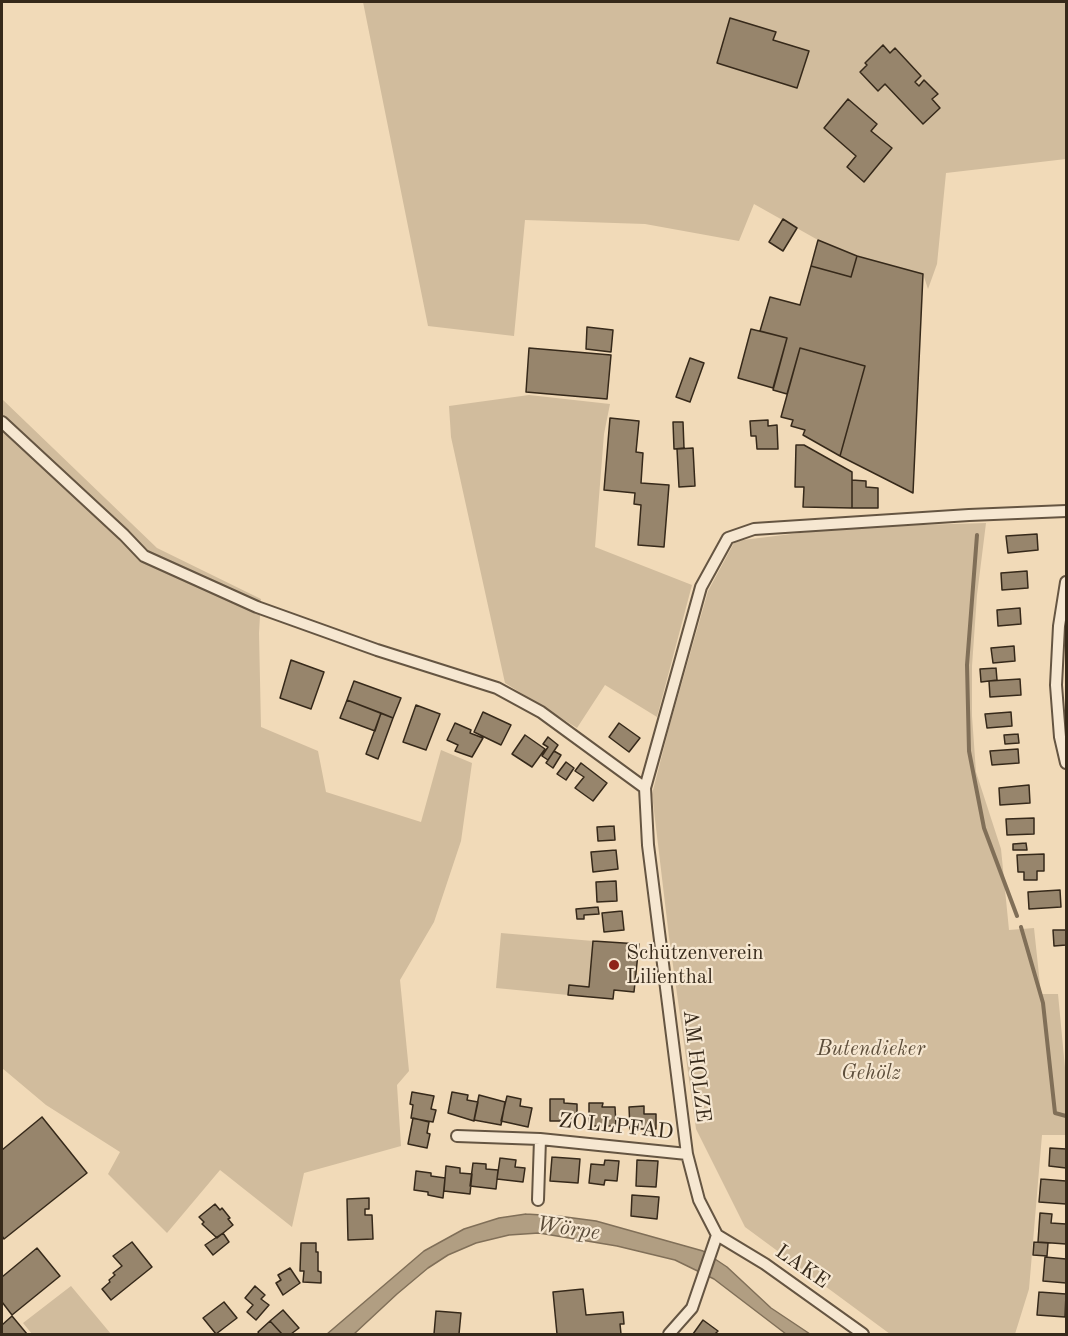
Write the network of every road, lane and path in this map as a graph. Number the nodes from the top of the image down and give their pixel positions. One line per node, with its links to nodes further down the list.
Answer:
1 (2, 422): 5 (street)
2 (1066, 511): 5 (street, AM HOLZE)
3 (1066, 582): 4 (street)
4 (1066, 763)
5 (645, 788): 8 (street, AM HOLZE)
6 (458, 1136): 7 (street, ZOLLPFAD)
7 (540, 1139): 8 (street, ZOLLPFAD); 9 (street, ZOLLPFAD)
8 (687, 1154): 10 (street, AM HOLZE)
9 (538, 1200)
10 (717, 1235): 11 (street); 12 (street, LAKE)
11 (669, 1335)
12 (863, 1335)

